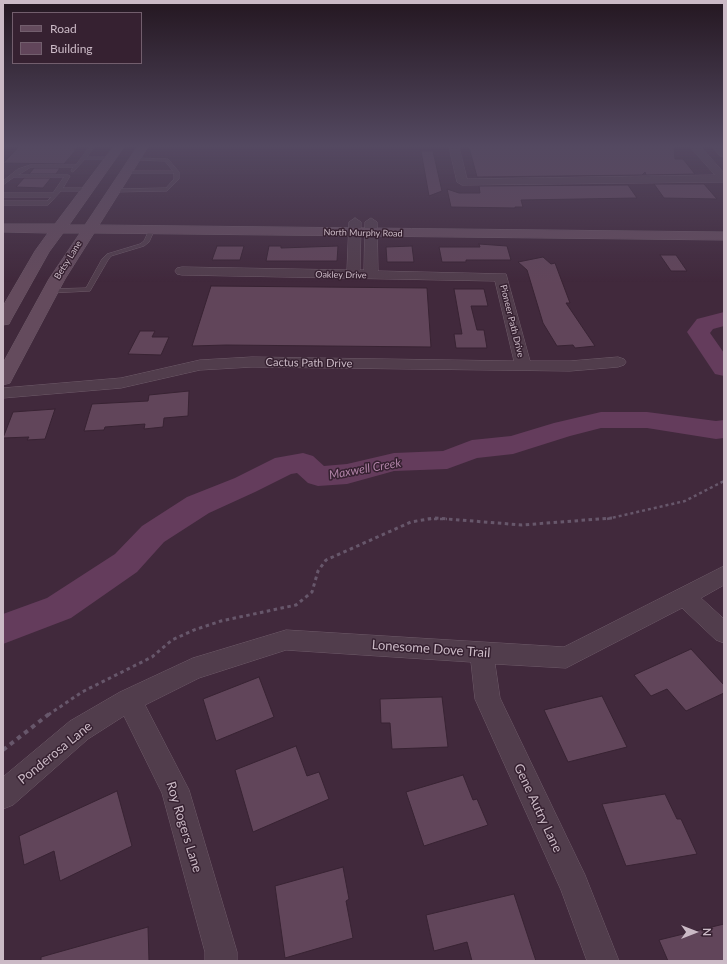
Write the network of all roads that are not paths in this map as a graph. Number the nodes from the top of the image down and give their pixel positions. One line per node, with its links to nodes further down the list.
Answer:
1 (57, 192): 5 (lane)
2 (86, 192): 8 (main road)
3 (113, 192): 9 (main road, Betsy Lane)
4 (3, 195): 5 (lane)
5 (55, 195): 6 (lane)
6 (3, 203)
7 (3, 218): 8 (main road, North Murphy Road)
8 (63, 223): 9 (main road, North Murphy Road); 11 (main road, North Murphy Road); 21 (main road)
9 (93, 223): 12 (main road, North Murphy Road); 14 (main road, North Murphy Road); 20 (main road, Betsy Lane)
10 (724, 225): 13 (main road, North Murphy Road)
11 (3, 228)
12 (354, 228): 13 (main road, North Murphy Road); 14 (main road, North Murphy Road); 17 (street)
13 (371, 228): 15 (main road, North Murphy Road); 18 (street)
14 (152, 229): 20 (lane)
15 (724, 236)
16 (182, 271): 17 (street, Oakley Drive)
17 (352, 275): 18 (street, Oakley Drive)
18 (371, 275): 19 (street, Oakley Drive)
19 (501, 277): 23 (street, Pioneer Path Drive)
20 (50, 291): 24 (main road, Betsy Lane)
21 (3, 320)
22 (618, 362): 23 (street, Cactus Path Drive)
23 (523, 366): 25 (street, Cactus Path Drive)
24 (3, 379)
25 (3, 393)
26 (724, 575): 27 (street, Lonesome Dove Trail)
27 (684, 596): 28 (street); 29 (street, Lonesome Dove Trail)
28 (724, 633)
29 (481, 652): 30 (street, Lonesome Dove Trail); 33 (street, Gene Autry Lane)
30 (129, 700): 31 (street, Ponderosa Lane); 32 (street, Roy Rogers Lane)
31 (3, 795)
32 (221, 961)
33 (603, 961)

